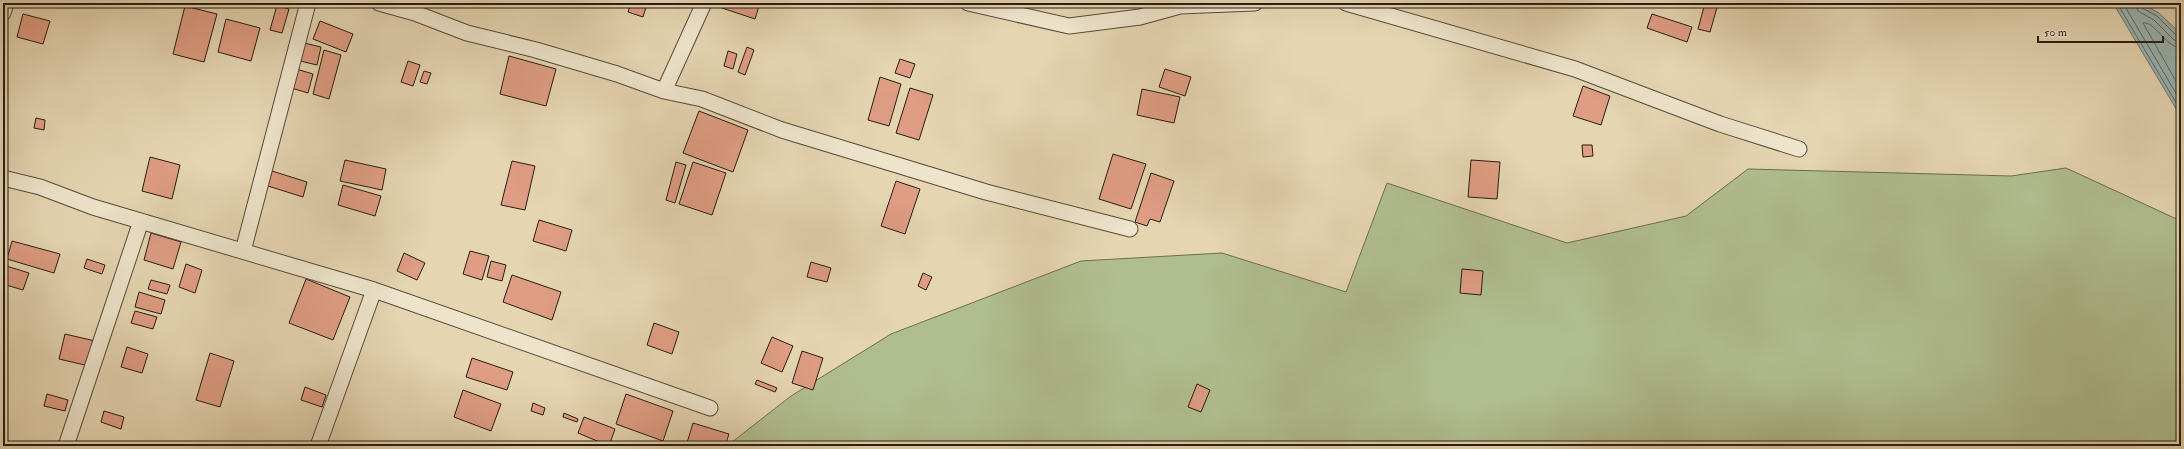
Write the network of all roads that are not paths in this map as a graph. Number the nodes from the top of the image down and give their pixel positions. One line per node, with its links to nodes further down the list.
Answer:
1 (6, 3): 9 (street)
2 (308, 3): 15 (street)
3 (379, 3): 10 (street)
4 (704, 3): 10 (street)
5 (968, 3): 8 (street)
6 (1255, 3): 8 (street)
7 (1346, 3): 11 (street)
8 (1237, 4)
9 (3, 13)
10 (664, 91): 14 (street)
11 (1799, 149)
12 (3, 178): 13 (street)
13 (141, 221): 15 (street); 18 (street)
14 (1130, 229)
15 (243, 251): 16 (street)
16 (374, 290): 17 (street); 19 (street)
17 (710, 408)
18 (66, 446)
19 (318, 446)

